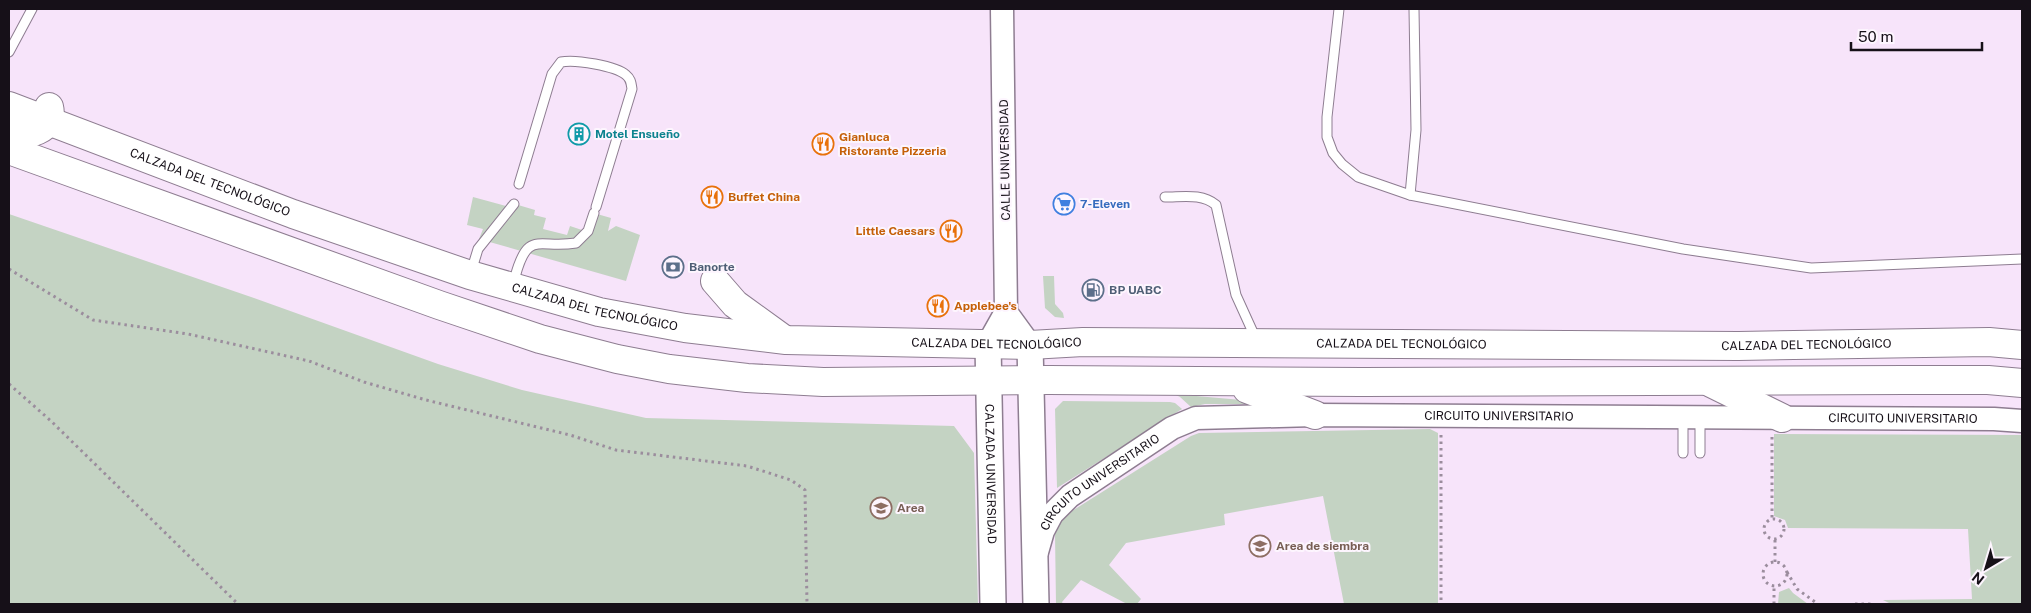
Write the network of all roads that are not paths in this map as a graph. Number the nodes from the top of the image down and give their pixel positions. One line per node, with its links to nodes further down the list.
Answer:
1 (32, 9): 5 (lane)
2 (1002, 9): 21 (street, CALLE UNIVERSIDAD)
3 (1339, 9): 13 (lane)
4 (1414, 9): 13 (lane)
5 (9, 52)
6 (9, 89): 8 (main road)
7 (9, 106): 8 (main road, CALZADA DEL TECNOLÓGICO)
8 (48, 119): 9 (main road); 15 (main road, CALZADA DEL TECNOLÓGICO)
9 (9, 134)
10 (9, 150): 11 (main road)
11 (59, 168): 15 (main road); 30 (main road)
12 (519, 184): 20 (lane)
13 (1410, 195): 17 (lane)
14 (1165, 197): 26 (lane)
15 (261, 203): 18 (main road, CALZADA DEL TECNOLÓGICO)
16 (514, 204): 18 (lane)
17 (2022, 259)
18 (470, 274): 20 (main road, CALZADA DEL TECNOLÓGICO)
19 (715, 281): 22 (main road)
20 (522, 290): 22 (main road, CALZADA DEL TECNOLÓGICO)
21 (1006, 312): 25 (street); 28 (street)
22 (786, 340): 23 (main road, CALZADA DEL TECNOLÓGICO)
23 (940, 342): 25 (main road, CALZADA DEL TECNOLÓGICO); 30 (main road)
24 (1137, 342): 26 (main road, CALZADA DEL TECNOLÓGICO); 28 (main road, CALZADA DEL TECNOLÓGICO); 33 (main road)
25 (988, 344): 28 (main road, CALZADA DEL TECNOLÓGICO); 31 (main road, CALZADA UNIVERSIDAD)
26 (1258, 344): 27 (main road, CALZADA DEL TECNOLÓGICO)
27 (1363, 344): 29 (main road, CALZADA DEL TECNOLÓGICO); 34 (main road)
28 (1030, 345): 33 (main road)
29 (2022, 345)
30 (791, 380): 31 (main road)
31 (988, 380): 33 (main road); 44 (main road, CALZADA UNIVERSIDAD)
32 (1705, 380): 34 (main road); 36 (main road); 40 (main road)
33 (1041, 381): 35 (main road); 43 (main road)
34 (1362, 382): 35 (main road)
35 (1231, 383): 37 (main road)
36 (2022, 383)
37 (1315, 415): 38 (street, CIRCUITO UNIVERSITARIO); 43 (street, CIRCUITO UNIVERSITARIO)
38 (1692, 418): 40 (street, CIRCUITO UNIVERSITARIO); 41 (lane); 42 (lane)
39 (2022, 421): 40 (street, CIRCUITO UNIVERSITARIO)
40 (1777, 425)
41 (1683, 453)
42 (1700, 453)
43 (1036, 558): 45 (main road)
44 (993, 604)
45 (1036, 604)

